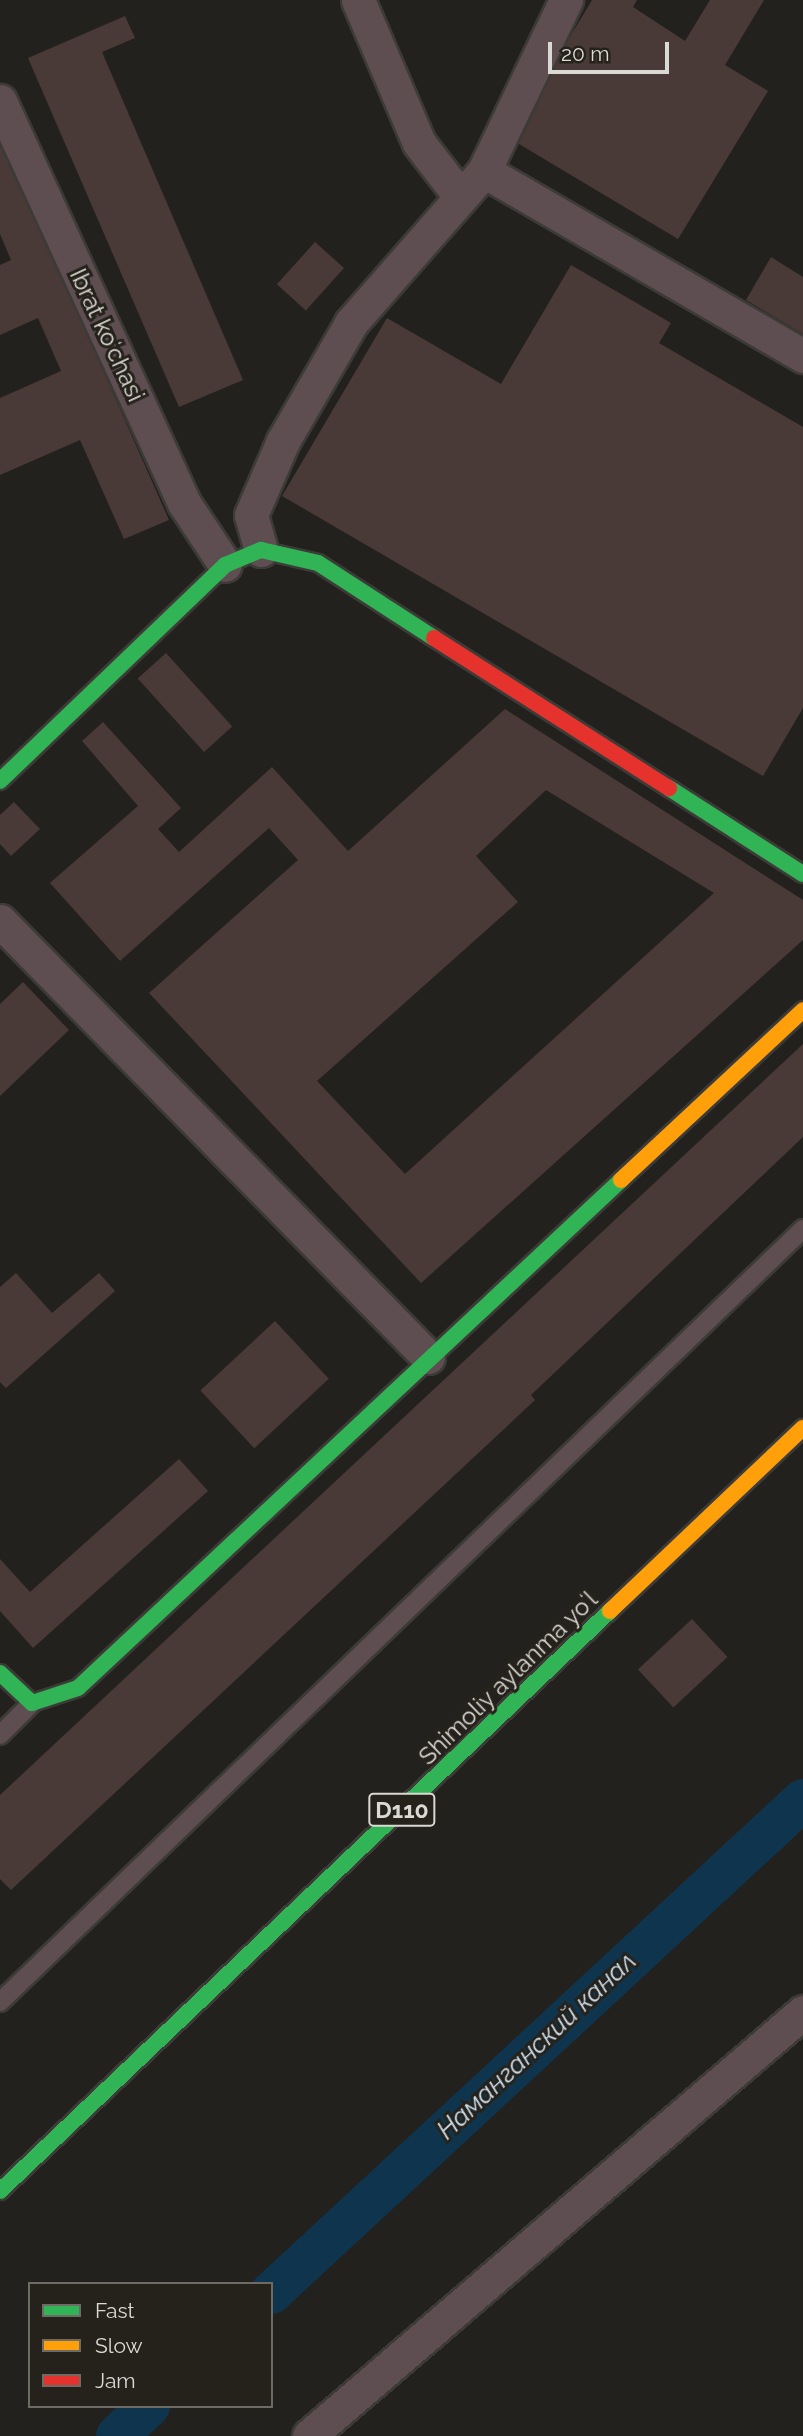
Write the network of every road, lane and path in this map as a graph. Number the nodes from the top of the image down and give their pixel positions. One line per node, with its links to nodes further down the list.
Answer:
1 (358, 0): 5 (street)
2 (566, 0): 4 (street)
3 (0, 101): 8 (street, Ibrat koʻchasi)
4 (484, 171): 5 (street); 6 (street)
5 (459, 195): 7 (street)
6 (803, 356)
7 (261, 550): 8 (street); 10 (street)
8 (225, 565): 9 (street)
9 (0, 781)
10 (803, 874)
11 (0, 920): 14 (street)
12 (803, 1010): 14 (street)
13 (803, 1229): 19 (lane)
14 (428, 1357): 17 (street)
15 (803, 1428): 21 (street, Shimoliy aylanma yoʻl / D110)
16 (0, 1673): 17 (street)
17 (32, 1703): 18 (lane)
18 (0, 1735)
19 (0, 2002)
20 (803, 2012): 22 (street)
21 (0, 2192)
22 (309, 2436)

